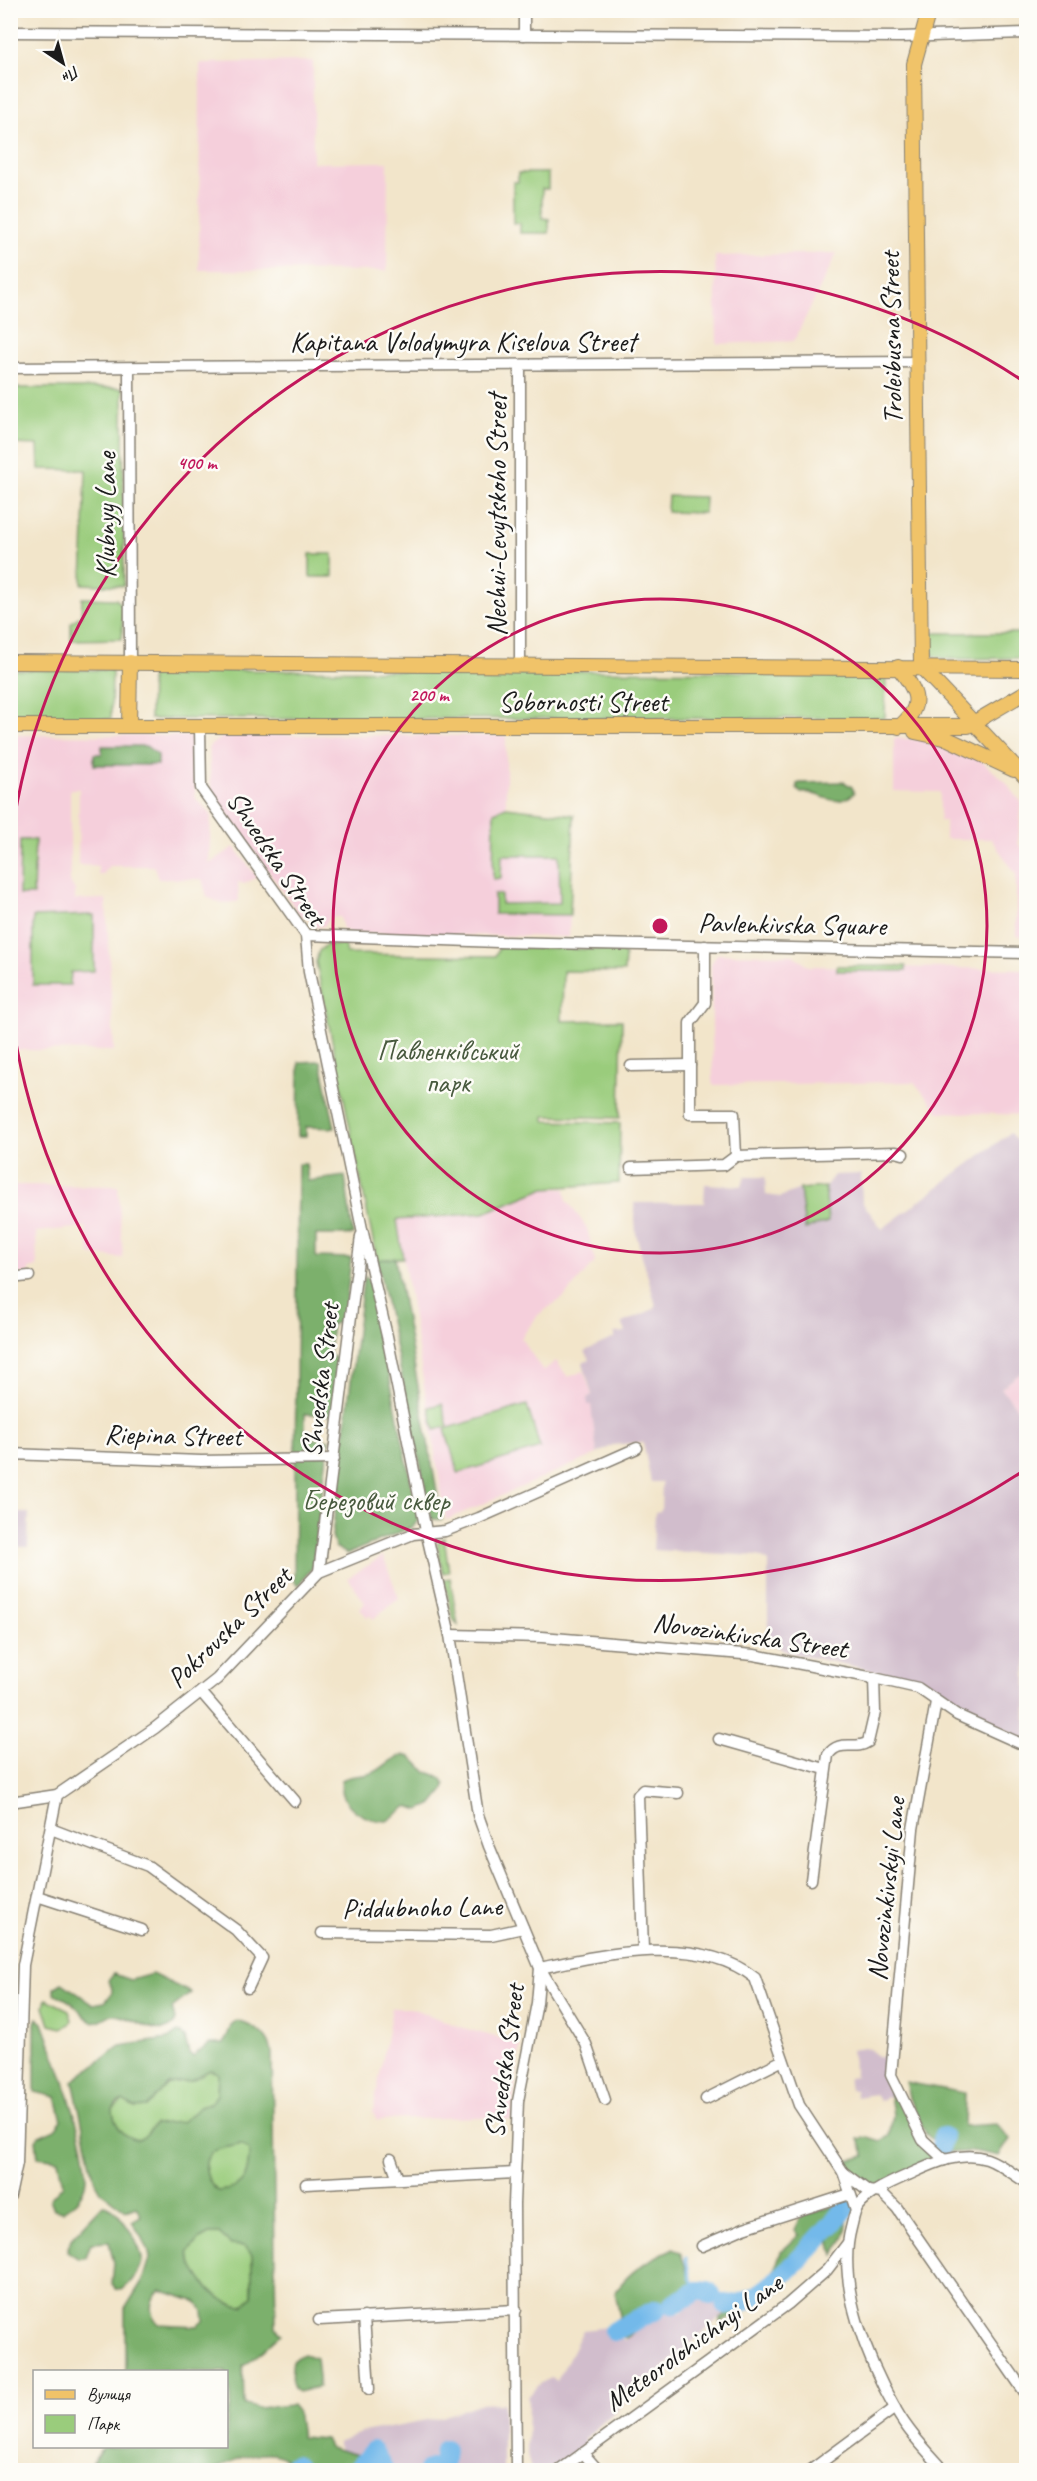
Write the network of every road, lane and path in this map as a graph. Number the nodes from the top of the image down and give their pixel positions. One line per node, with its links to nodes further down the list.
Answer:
1 (524, 10): 5 (street)
2 (928, 10): 6 (main road, Troleibusna Street)
3 (10, 33): 5 (street)
4 (1026, 33): 6 (street)
5 (524, 35): 6 (street)
6 (920, 36): 7 (main road, Troleibusna Street)
7 (916, 362): 8 (street, Kapitana Volodymyra Kiselova Street); 15 (main road, Troleibusna Street)
8 (520, 364): 10 (street, Kapitana Volodymyra Kiselova Street); 13 (street, Nechui-Levytskoho Street)
9 (10, 368): 10 (street, Kapitana Volodymyra Kiselova Street)
10 (129, 368): 12 (street, Klubnyy Lane)
11 (10, 662): 12 (main road, Sobornosti Street)
12 (130, 662): 13 (main road, Sobornosti Street); 20 (main road)
13 (520, 665): 14 (main road, Sobornosti Street)
14 (898, 667): 15 (main road, Sobornosti Street); 22 (main road)
15 (921, 667): 16 (main road, Sobornosti Street); 18 (main road)
16 (1026, 669)
17 (1025, 694): 18 (main road)
18 (974, 722): 22 (main road, Sobornosti Street); 23 (main road)
19 (10, 726): 20 (main road, Sobornosti Street)
20 (129, 726): 21 (main road, Sobornosti Street)
21 (200, 726): 22 (main road, Sobornosti Street); 24 (street, Shvedska Street)
22 (899, 727): 23 (main road)
23 (1026, 775)
24 (306, 935): 25 (street, Pavlenkivska Square); 32 (street, Shvedska Street)
25 (705, 946): 26 (street, Pavlenkivska Square); 27 (street)
26 (1026, 953)
27 (690, 1065): 28 (street); 30 (street)
28 (631, 1066)
29 (903, 1154): 30 (street)
30 (736, 1156): 31 (street)
31 (631, 1168)
32 (362, 1229): 37 (street, Shvedska Street); 38 (street, Shvedska Street)
33 (29, 1276): 34 (street)
34 (10, 1278)
35 (638, 1448): 38 (street)
36 (10, 1454): 37 (street, Riepina Street)
37 (334, 1458): 39 (street, Shvedska Street)
38 (426, 1531): 39 (street, Pokrovska Street); 40 (street, Shvedska Street)
39 (319, 1572): 42 (street, Pokrovska Street)
40 (450, 1635): 41 (street, Novozinkivska Street); 54 (street, Shvedska Street)
41 (874, 1678): 43 (street, Novozinkivska Street); 46 (street)
42 (201, 1692): 48 (street, Pokrovska Street); 49 (street)
43 (936, 1701): 45 (street, Novozinkivska Street); 64 (street, Novozinkivskyi Lane)
44 (719, 1739): 46 (street)
45 (1026, 1746)
46 (825, 1769): 52 (street)
47 (678, 1793): 57 (street)
48 (57, 1795): 50 (street, Pokrovska Street); 51 (street)
49 (294, 1801)
50 (10, 1802)
51 (51, 1829): 53 (street); 59 (street)
52 (811, 1880)
53 (37, 1896): 55 (street); 72 (street)
54 (523, 1928): 56 (street, Piddubnoho Lane); 58 (street, Shvedska Street)
55 (142, 1930)
56 (321, 1933)
57 (643, 1950): 58 (street); 60 (street)
58 (540, 1968): 62 (street); 66 (street, Shvedska Street)
59 (248, 1988)
60 (783, 2060): 61 (street); 65 (street)
61 (706, 2099)
62 (605, 2100)
63 (391, 2159): 67 (street)
64 (945, 2160): 68 (street); 70 (street)
65 (843, 2172): 70 (street); 71 (street)
66 (515, 2173): 67 (street); 76 (street, Shvedska Street)
67 (398, 2179): 69 (street)
68 (1026, 2182)
69 (306, 2184)
70 (878, 2191): 73 (street); 80 (street)
71 (850, 2194): 73 (street); 75 (street)
72 (10, 2196)
73 (856, 2210): 74 (street)
74 (847, 2243): 81 (street); 82 (street, Meteorolohichnyi Lane)
75 (702, 2246)
76 (516, 2310): 77 (street); 83 (street, Shvedska Street)
77 (364, 2317): 78 (street); 79 (street)
78 (319, 2320)
79 (369, 2389)
80 (1026, 2394)
81 (895, 2409): 86 (street); 87 (street)
82 (582, 2453): 84 (street, Meteorolohichnyi Lane); 85 (street)
83 (516, 2470)
84 (560, 2470)
85 (598, 2470)
86 (811, 2470)
87 (944, 2470)

